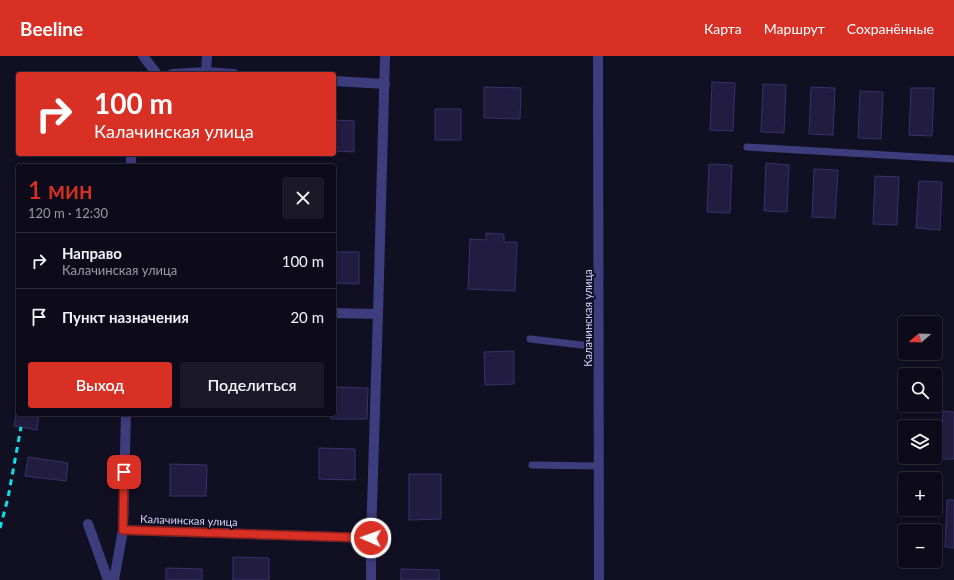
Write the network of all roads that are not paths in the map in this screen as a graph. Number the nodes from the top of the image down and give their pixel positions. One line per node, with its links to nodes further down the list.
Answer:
1 (143, 56): 5 (street)
2 (207, 56): 6 (street)
3 (385, 56): 8 (street)
4 (598, 56): 14 (street, Калачинская улица)
5 (155, 72)
6 (206, 72)
7 (336, 81): 8 (street)
8 (385, 84): 12 (street)
9 (747, 147): 10 (lane)
10 (954, 159)
11 (336, 313): 12 (street)
12 (378, 314): 20 (street)
13 (530, 339): 14 (lane)
14 (599, 347): 17 (street, Калачинская улица)
15 (126, 416): 19 (street)
16 (532, 465): 17 (lane)
17 (599, 466): 24 (street, Калачинская улица)
18 (88, 524): 21 (street)
19 (123, 530): 20 (street, Калачинская улица); 22 (street)
20 (371, 538): 23 (street)
21 (108, 580)
22 (114, 580)
23 (371, 580)
24 (599, 580)

